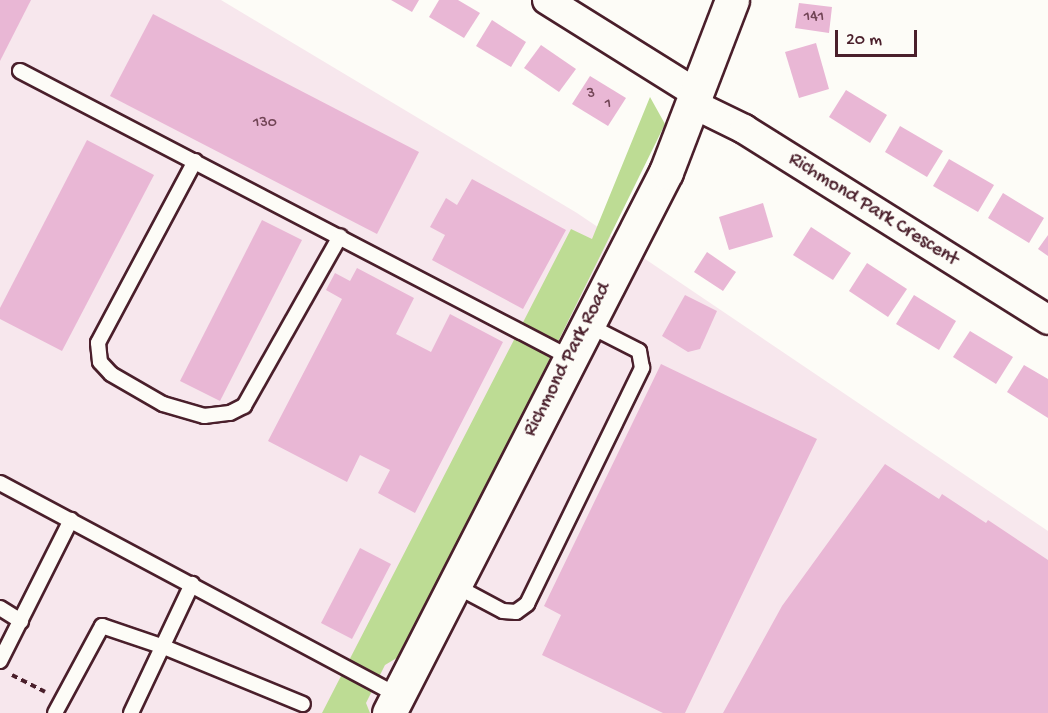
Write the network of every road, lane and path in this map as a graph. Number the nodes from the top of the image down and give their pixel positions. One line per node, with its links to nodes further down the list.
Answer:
1 (547, 0): 4 (street, Richmond Park Crescent)
2 (732, 0): 4 (street, Richmond Park Road)
3 (20, 71): 5 (lane)
4 (697, 100): 7 (street, Richmond Park Crescent); 8 (street, Richmond Park Road)
5 (195, 161): 6 (lane); 6 (lane)
6 (340, 236): 9 (lane)
7 (1048, 320)
8 (586, 324): 9 (street, Richmond Park Road); 13 (lane)
9 (569, 357): 13 (street, Richmond Park Road)
10 (0, 483): 11 (lane)
11 (71, 520): 12 (lane); 15 (lane)
12 (192, 584): 16 (lane); 19 (lane)
13 (454, 585): 19 (street, Richmond Park Road)
14 (0, 608): 15 (lane)
15 (21, 621): 17 (lane)
16 (164, 646): 18 (lane); 20 (lane); 21 (lane)
17 (0, 661)
18 (303, 704)
19 (393, 704)
20 (55, 713)
21 (131, 713)

